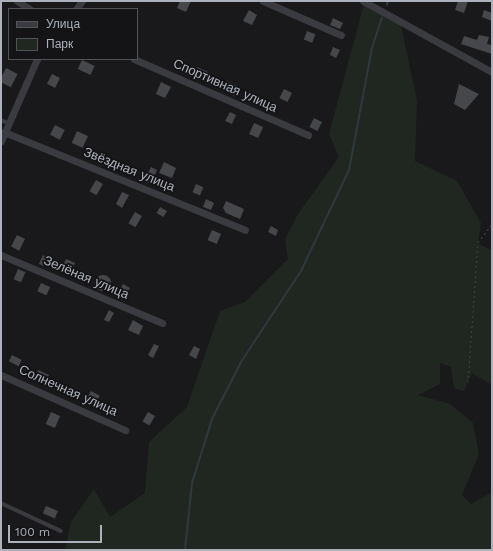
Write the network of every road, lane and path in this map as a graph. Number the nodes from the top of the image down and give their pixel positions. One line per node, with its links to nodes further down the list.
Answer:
1 (17, 1): 4 (street)
2 (263, 1): 5 (street)
3 (363, 1): 8 (street)
4 (28, 8)
5 (341, 35)
6 (37, 60): 10 (street)
7 (136, 60): 12 (street, Спортивная улица)
8 (492, 72)
9 (1, 120): 10 (lane)
10 (8, 123): 11 (street)
11 (4, 132): 13 (street); 15 (street, Звёздная улица)
12 (308, 135)
13 (1, 141)
14 (492, 224): 19 (path)
15 (245, 230)
16 (1, 255): 17 (street, Зелёная улица)
17 (162, 323)
18 (1, 375): 20 (street, Солнечная улица)
19 (468, 382)
20 (125, 430)
21 (1, 503): 22 (lane)
22 (61, 531)

